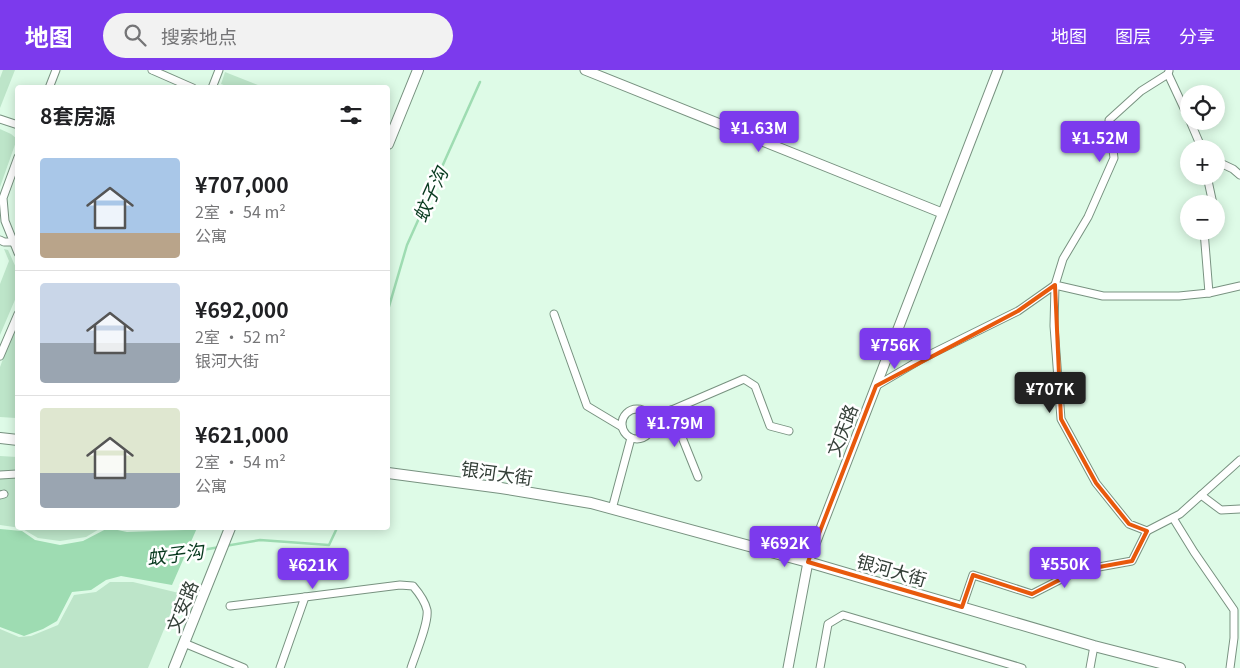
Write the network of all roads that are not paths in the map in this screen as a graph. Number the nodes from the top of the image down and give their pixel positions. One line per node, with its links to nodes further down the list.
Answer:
1 (56, 70): 8 (street)
2 (152, 70): 9 (street)
3 (219, 70): 10 (street)
4 (418, 70): 14 (main road)
5 (585, 70): 18 (street)
6 (998, 70): 18 (street, 文庆路)
7 (1169, 72): 11 (street); 23 (street)
8 (50, 85)
9 (186, 85)
10 (213, 85)
11 (1180, 98)
12 (0, 118): 13 (street)
13 (15, 124)
14 (390, 139)
15 (1225, 165): 17 (street)
16 (15, 166): 21 (street)
17 (1240, 175)
18 (942, 213): 29 (street, 文庆路)
19 (0, 240): 21 (street)
20 (1205, 240): 25 (street)
21 (13, 242): 22 (street)
22 (15, 246)
23 (1055, 285): 25 (street); 29 (street); 47 (street)
24 (1240, 286): 25 (street)
25 (1209, 293)
26 (554, 314): 32 (street)
27 (15, 321): 28 (street)
28 (0, 356)
29 (876, 386): 48 (street, 文庆路)
30 (671, 410): 31 (street); 33 (street); 41 (street)
31 (651, 419): 32 (street); 35 (street)
32 (622, 427): 35 (street)
33 (789, 431)
34 (0, 438): 36 (main road)
35 (631, 438): 43 (street)
36 (15, 440)
37 (1240, 460): 42 (street)
38 (390, 473): 43 (main road, 银河大街)
39 (15, 474): 40 (street)
40 (0, 475)
41 (698, 477)
42 (1201, 495): 44 (street); 45 (street)
43 (612, 509): 48 (main road, 银河大街)
44 (1240, 510)
45 (1173, 518): 47 (street); 52 (street)
46 (229, 530): 53 (main road, 文安路)
47 (1147, 532): 51 (street)
48 (808, 562): 51 (main road, 银河大街); 59 (street, 文庆路)
49 (305, 597): 50 (street); 57 (street); 58 (street)
50 (230, 606)
51 (962, 607): 54 (main road, 银河大街)
52 (1237, 611): 64 (street)
53 (184, 643): 55 (main road, 文安路); 56 (street)
54 (1094, 646): 62 (street); 63 (main road, 银河大街)
55 (174, 668)
56 (244, 668)
57 (280, 668)
58 (411, 668)
59 (788, 668)
60 (820, 668): 61 (street)
61 (1022, 668)
62 (1090, 668)
63 (1180, 668)
64 (1230, 668)

